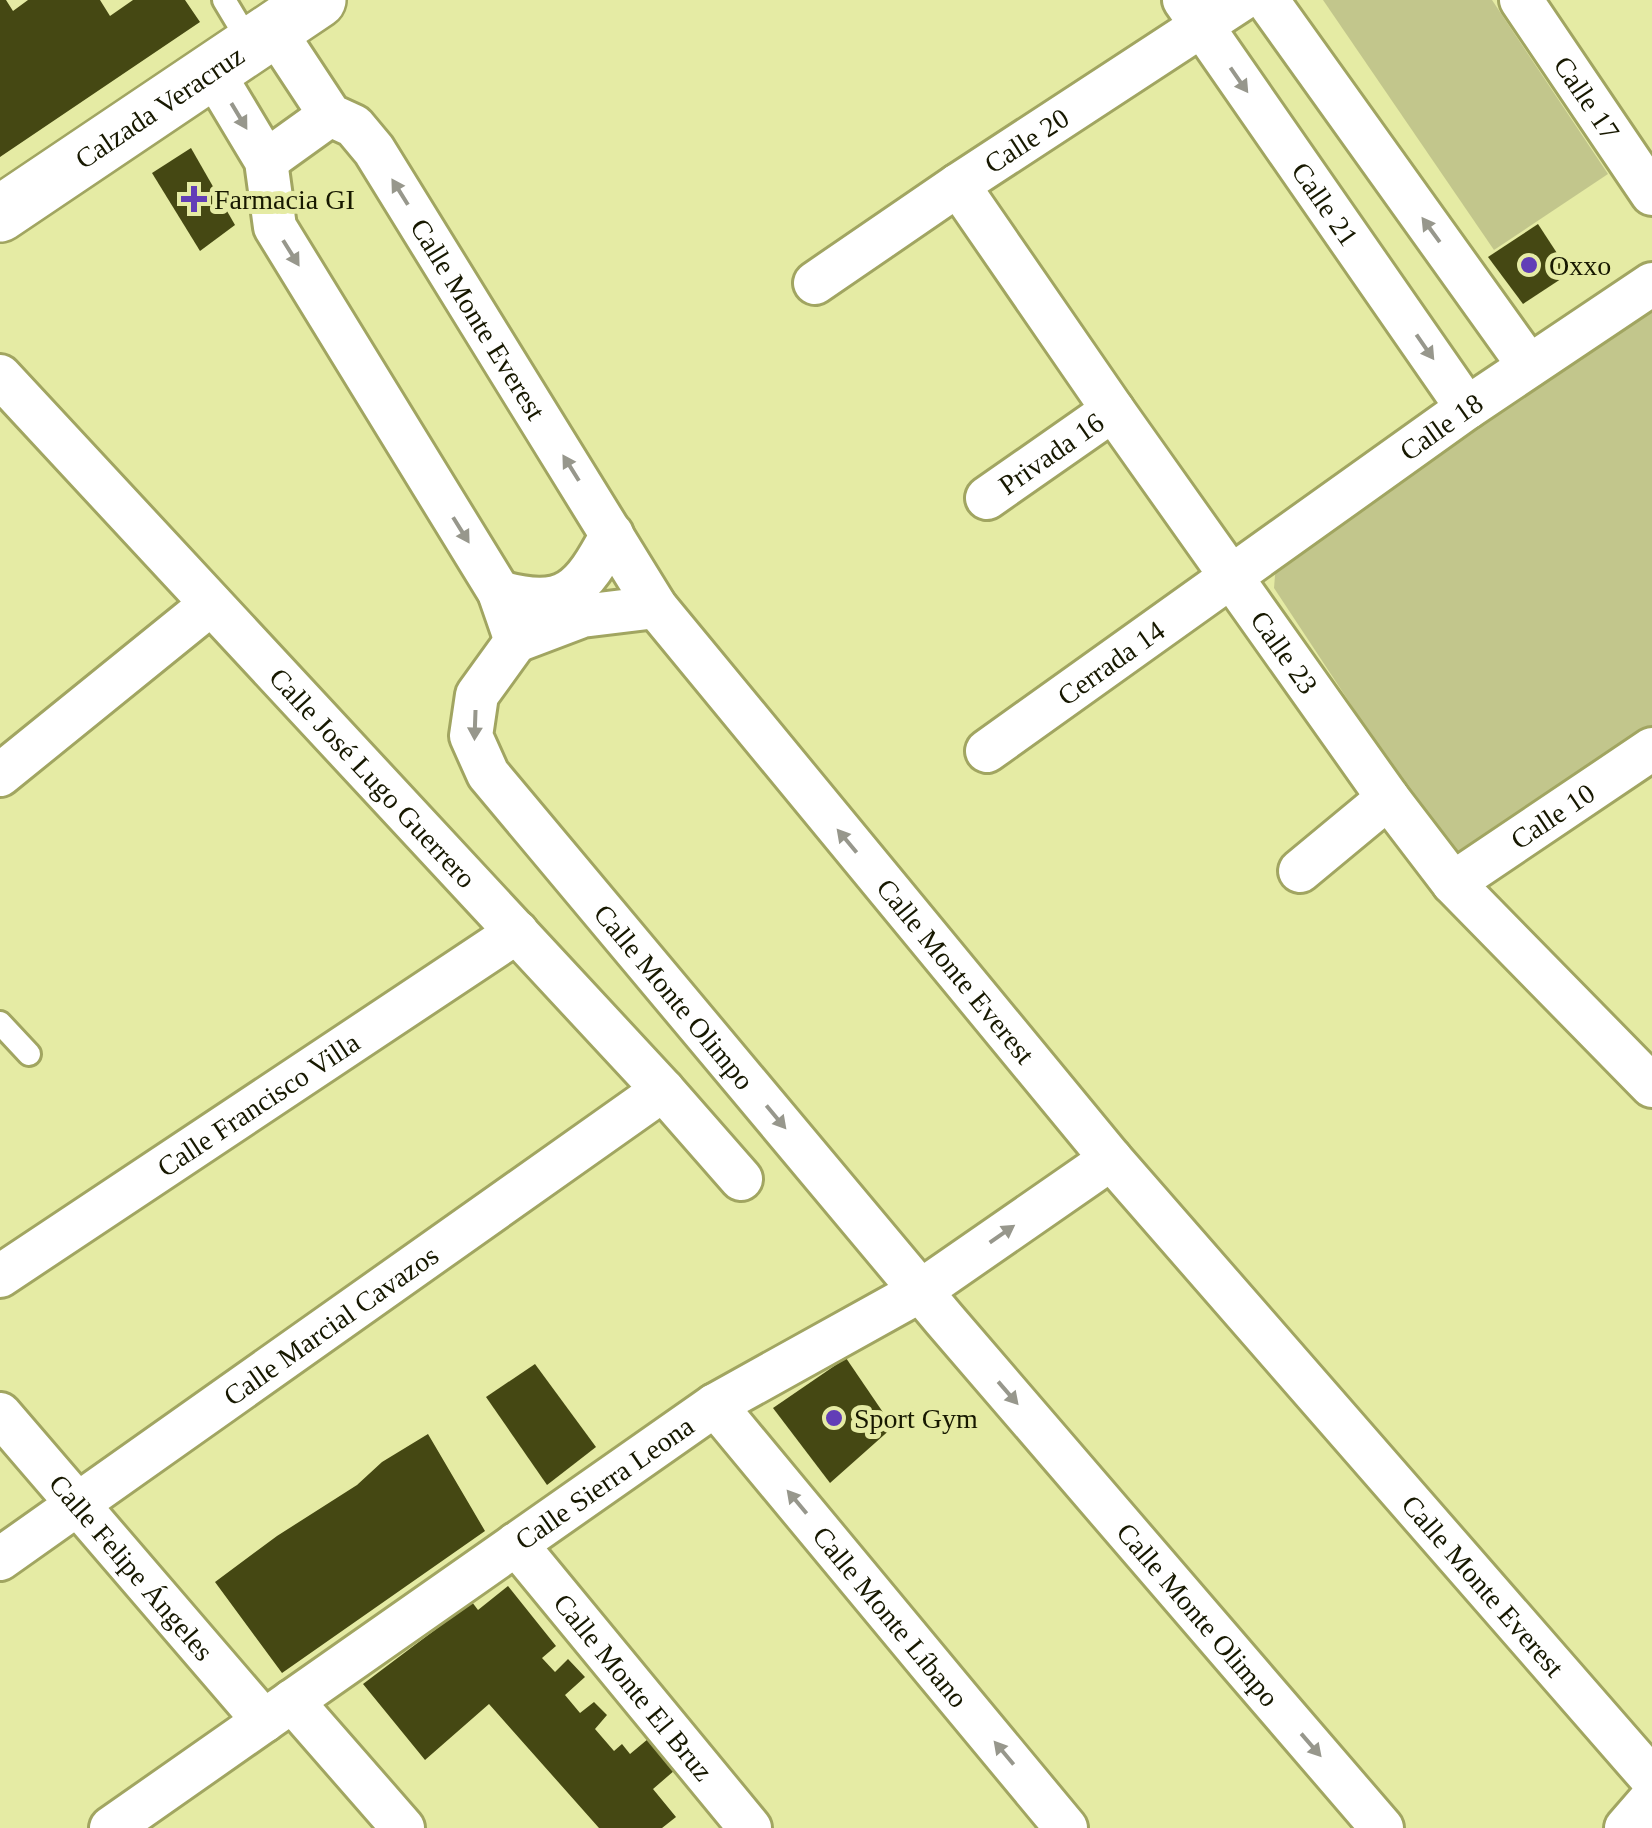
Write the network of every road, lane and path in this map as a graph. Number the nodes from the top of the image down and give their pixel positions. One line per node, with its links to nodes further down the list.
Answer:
1 (1241, 0): 4 (street, Calle 20)
2 (1267, 0): 13 (street, one-way to 2)
3 (1521, 0): 9 (street, Calle 17)
4 (1193, 13): 8 (street, Calle 20); 15 (street, Calle 21, one-way to 15)
5 (256, 29): 6 (street, Calle Monte Everest); 7 (street, one-way to 7); 10 (street, Calzada Veracruz)
6 (330, 114): 7 (street); 18 (street, Calle Monte Everest, one-way to 6)
7 (266, 160): 20 (street, one-way to 20)
8 (958, 185): 11 (street, Calle 20); 16 (street, Calle 23)
9 (1652, 194)
10 (0, 214)
11 (816, 283)
12 (1652, 284): 13 (street, Calle 18)
13 (1529, 366): 15 (street, Calle 18)
14 (0, 376): 21 (street, Calle José Lugo Guerrero)
15 (1468, 408): 19 (street, Calle 18)
16 (1113, 410): 17 (street, Privada 16); 19 (street, Calle 23)
17 (987, 498)
18 (612, 534): 20 (street); 22 (street, Calle Monte Everest)
19 (1234, 577): 25 (street, Cerrada 14); 27 (street, Calle 23)
20 (499, 592): 23 (street)
21 (210, 604): 26 (street); 30 (street, Calle José Lugo Guerrero)
22 (656, 607): 23 (street); 35 (street, Calle Monte Everest, one-way to 22)
23 (516, 641): 38 (street, Calle Monte Olimpo, one-way to 38)
24 (1652, 749): 29 (street, Calle 10)
25 (988, 751)
26 (0, 775)
27 (1388, 798): 28 (street); 29 (street, Calle 23)
28 (1300, 870)
29 (1453, 883): 33 (street, Calle 23)
30 (517, 932): 34 (street, Calle José Lugo Guerrero); 37 (street, Calle Francisco Villa)
31 (0, 1023): 32 (lane)
32 (29, 1054)
33 (1652, 1086)
34 (663, 1090): 36 (street, Calle José Lugo Guerrero); 41 (street, Calle Marcial Cavazos)
35 (1111, 1158): 38 (street, Calle Sierra Leona, one-way to 35); 45 (street, Calle Monte Everest)
36 (741, 1180)
37 (0, 1276)
38 (922, 1290): 39 (street, Calle Sierra Leona); 51 (street, Calle Monte Olimpo, one-way to 51)
39 (715, 1405): 42 (street, Calle Sierra Leona); 50 (street, Calle Monte Líbano, one-way to 39)
40 (0, 1414): 41 (street, Calle Felipe Ángeles)
41 (79, 1504): 43 (street, Calle Marcial Cavazos); 44 (street, Calle Felipe Ángeles)
42 (516, 1544): 44 (street, Calle Sierra Leona); 49 (street, Calle Monte El Bruz)
43 (0, 1560)
44 (278, 1711): 47 (street, Calle Sierra Leona); 48 (street, Calle Felipe Ángeles)
45 (1652, 1779)
46 (1652, 1798): 52 (street)
47 (111, 1828)
48 (403, 1828)
49 (750, 1828)
50 (1066, 1828)
51 (1382, 1828)
52 (1626, 1828)

